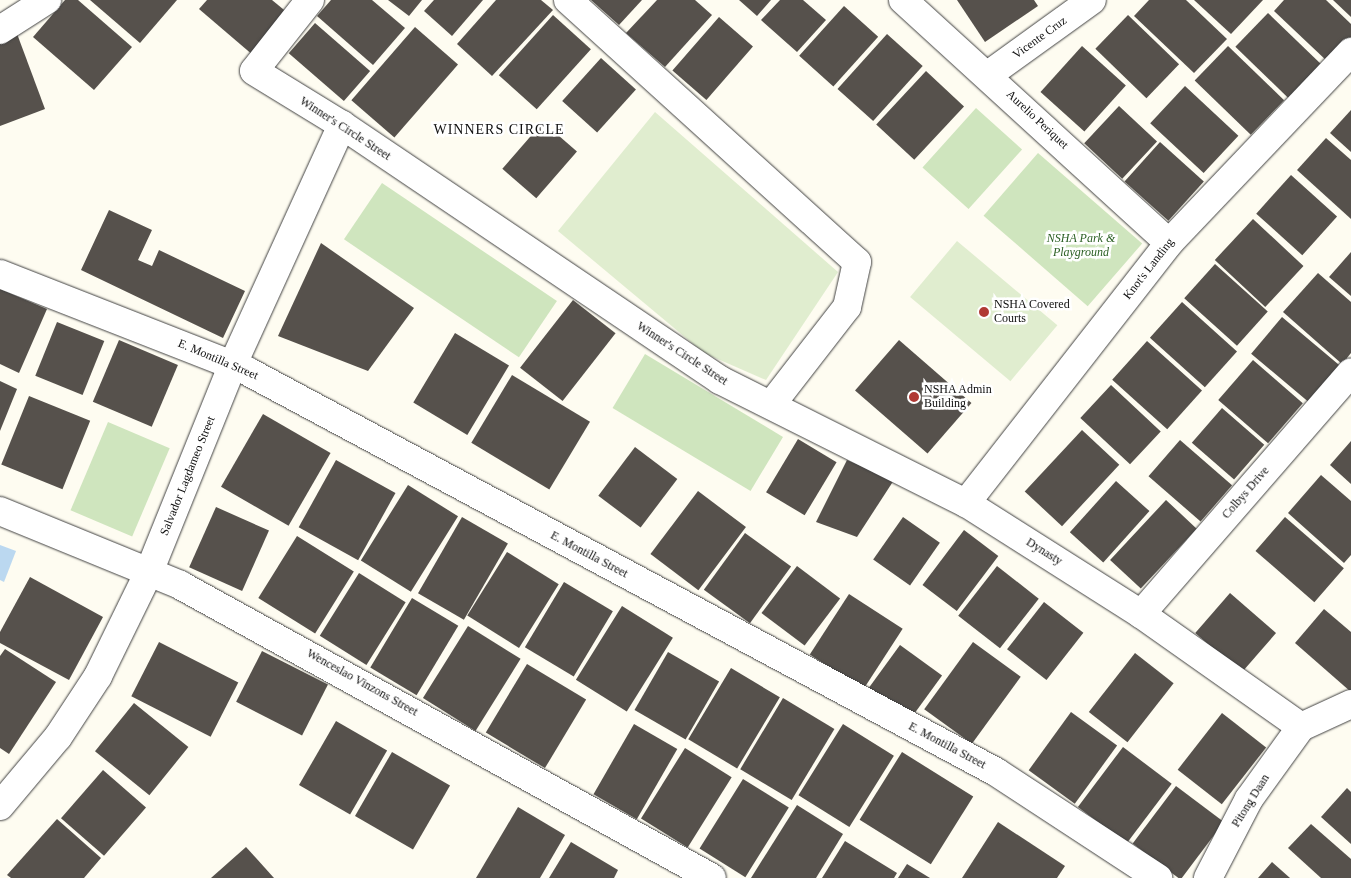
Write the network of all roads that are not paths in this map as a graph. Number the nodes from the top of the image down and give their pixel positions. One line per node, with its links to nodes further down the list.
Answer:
1 (47, 0): 6 (street)
2 (310, 0): 9 (street, Winner's Circle Street)
3 (568, 0): 14 (street)
4 (904, 0): 8 (street, Aurelio Periquet)
5 (1092, 0): 8 (street, Vicente Cruz)
6 (0, 30)
7 (1351, 52): 10 (street, Knot's Landing)
8 (988, 75): 10 (street, Aurelio Periquet)
9 (342, 125): 12 (street, Salvador Lagdameo Street); 14 (street, Winner's Circle Street)
10 (1169, 243): 15 (street, Knot's Landing)
11 (0, 274): 12 (street, E. Montilla Street)
12 (233, 364): 17 (street, Salvador Lagdameo Street); 23 (street, E. Montilla Street)
13 (1351, 372): 18 (street, Colbys Drive)
14 (770, 405): 15 (street, Dynasty)
15 (966, 503): 18 (street, Dynasty)
16 (0, 511): 17 (street, Wenceslao Vinzons Street)
17 (149, 572): 21 (street, Salvador Lagdameo Street); 22 (street, Wenceslao Vinzons Street)
18 (1141, 614): 20 (street, Dynasty)
19 (1351, 704): 20 (street)
20 (1301, 727): 24 (street, Pitong Daan)
21 (0, 806)
22 (712, 878)
23 (1158, 878)
24 (1208, 878)

